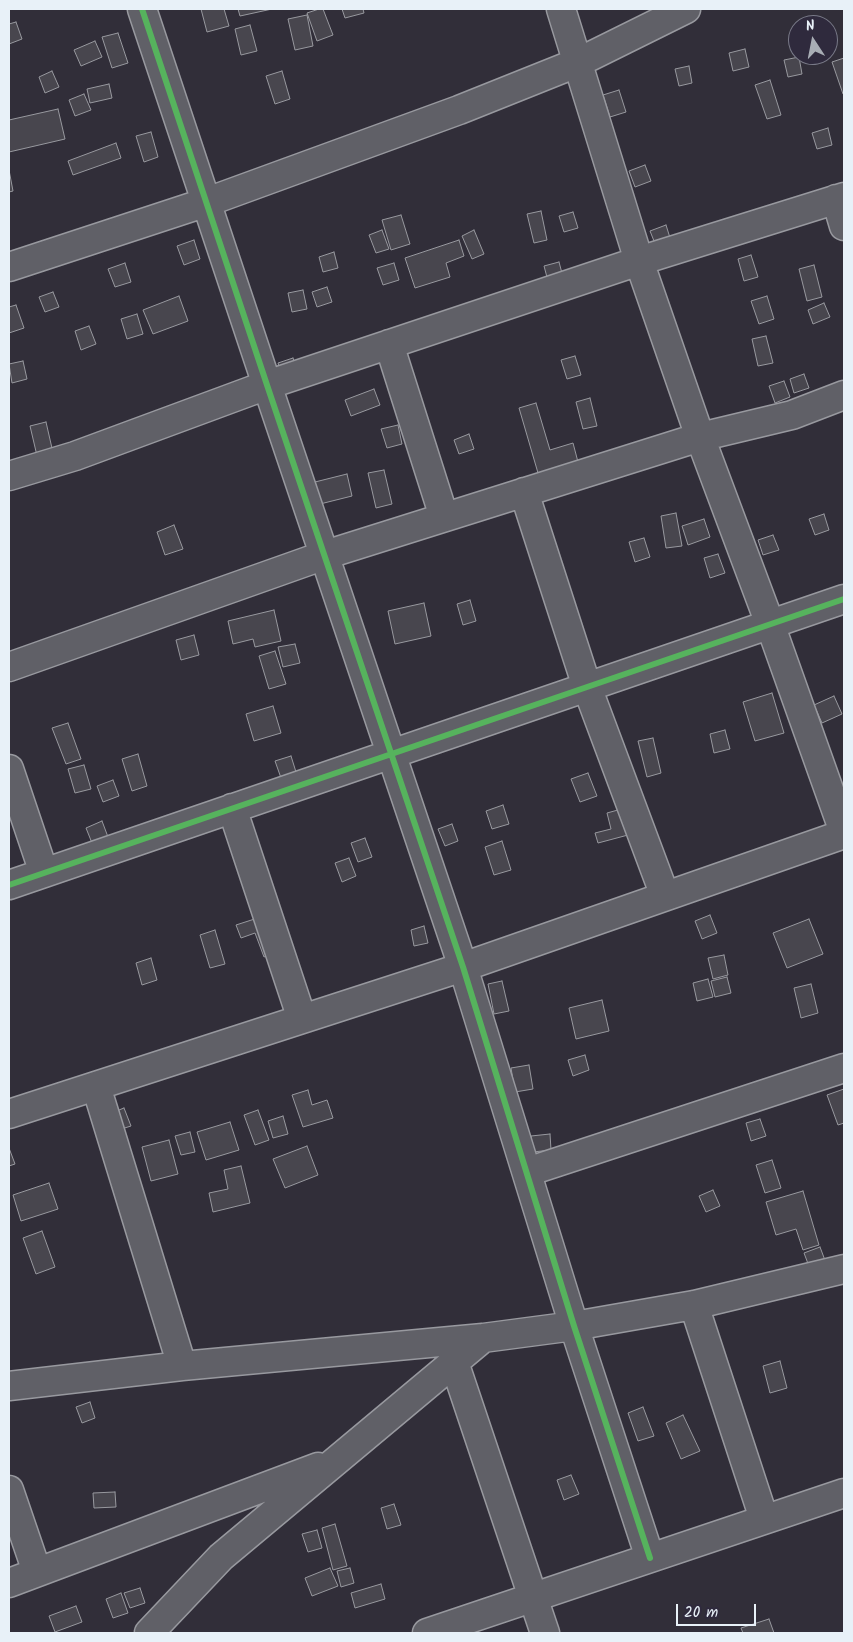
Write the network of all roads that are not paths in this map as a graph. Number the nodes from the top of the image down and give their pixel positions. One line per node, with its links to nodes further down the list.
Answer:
1 (142, 9): 6 (street)
2 (561, 9): 4 (street)
3 (686, 9): 4 (street)
4 (579, 62): 6 (street); 8 (street)
5 (840, 198): 7 (street); 8 (street)
6 (207, 202): 9 (street); 11 (street)
7 (844, 226)
8 (639, 261): 10 (street); 13 (street)
9 (9, 267)
10 (389, 344): 11 (street); 16 (street)
11 (267, 385): 14 (street); 17 (street)
12 (844, 395): 13 (street)
13 (700, 436): 15 (street); 19 (street)
14 (9, 476)
15 (524, 492): 16 (street); 21 (street)
16 (444, 517): 17 (street)
17 (324, 555): 20 (street); 22 (street)
18 (844, 599): 19 (street)
19 (770, 624): 21 (street); 25 (street)
20 (9, 668)
21 (587, 687): 22 (street); 28 (street)
22 (392, 753): 24 (street); 29 (street)
23 (9, 769): 26 (street)
24 (232, 808): 26 (street); 30 (street)
25 (844, 833): 28 (street)
26 (44, 873): 27 (street)
27 (9, 885)
28 (665, 896): 29 (street)
29 (464, 967): 30 (street); 34 (street)
30 (302, 1019): 32 (street)
31 (844, 1068): 34 (street)
32 (96, 1086): 33 (street); 40 (street)
33 (9, 1114)
34 (527, 1172): 37 (street)
35 (844, 1269): 36 (street)
36 (694, 1305): 37 (street); 45 (street)
37 (574, 1326): 38 (street); 46 (street)
38 (483, 1338): 39 (street); 40 (street)
39 (454, 1362): 42 (street); 49 (street)
40 (182, 1366): 41 (street)
41 (9, 1386)
42 (338, 1459): 47 (street); 50 (street)
43 (9, 1490): 47 (street)
44 (844, 1492): 45 (street)
45 (764, 1519): 46 (street)
46 (650, 1558): 49 (street)
47 (37, 1572): 48 (street)
48 (9, 1583)
49 (533, 1598): 51 (street); 52 (street)
50 (149, 1633)
51 (427, 1633)
52 (545, 1633)

